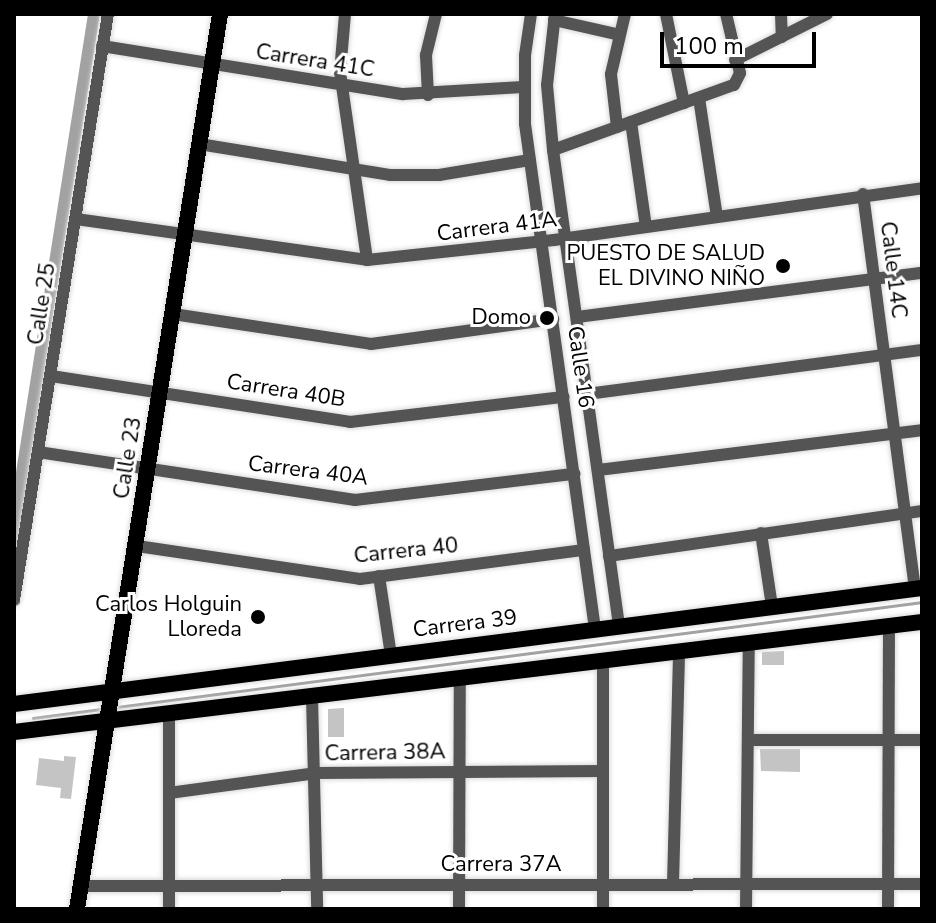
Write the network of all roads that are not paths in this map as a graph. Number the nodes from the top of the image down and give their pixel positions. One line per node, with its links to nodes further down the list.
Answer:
1 (108, 14): 14 (street, Calle 25)
2 (220, 14): 16 (main road, Calle 23)
3 (345, 14): 17 (street)
4 (436, 14): 19 (street)
5 (531, 14): 18 (street, Calle 16)
6 (625, 14): 12 (street)
7 (666, 14): 21 (street)
8 (726, 14): 15 (street)
9 (781, 14): 13 (street)
10 (827, 14): 13 (street)
11 (554, 17): 12 (street); 25 (street, Calle 16)
12 (616, 34): 23 (street)
13 (782, 37): 15 (street)
14 (102, 46): 16 (street, Carrera 41C); 31 (street, Calle 25)
15 (735, 60): 20 (street)
16 (211, 64): 17 (street, Carrera 41C); 24 (main road, Calle 23)
17 (342, 86): 19 (street, Carrera 41C); 27 (street)
18 (523, 87): 19 (street, Carrera 41C); 26 (street, Calle 16)
19 (428, 95)
20 (699, 98): 21 (street); 30 (street)
21 (684, 103): 22 (street)
22 (631, 122): 23 (street); 32 (street)
23 (617, 127): 25 (street)
24 (199, 144): 27 (street); 33 (main road, Calle 23)
25 (553, 150): 34 (street, Calle 16)
26 (530, 160): 27 (street); 35 (street, Calle 16)
27 (352, 170): 36 (street)
28 (922, 188): 29 (street, Carrera 41A)
29 (863, 194): 30 (street, Carrera 41A); 38 (street, Calle 14C)
30 (717, 217): 32 (street, Carrera 41A)
31 (76, 219): 33 (street, Carrera 41A); 44 (street, Calle 25)
32 (646, 227): 34 (street, Carrera 41A)
33 (186, 232): 36 (street, Carrera 41A); 39 (main road, Calle 23)
34 (566, 238): 35 (street, Carrera 41A); 40 (street, Calle 16)
35 (542, 242): 36 (street, Carrera 41A); 41 (street, Calle 16)
36 (367, 260)
37 (922, 273): 38 (street)
38 (873, 279): 40 (street); 43 (street, Calle 14C)
39 (173, 314): 41 (street); 45 (main road, Calle 23)
40 (577, 317): 46 (street, Calle 16)
41 (553, 319): 47 (street, Calle 16)
42 (922, 350): 43 (street)
43 (883, 355): 46 (street); 49 (street, Calle 14C)
44 (51, 376): 45 (street, Carrera 40B); 50 (street, Calle 25)
45 (160, 391): 47 (street, Carrera 40B); 51 (main road, Calle 23)
46 (587, 394): 52 (street, Calle 16)
47 (564, 397): 53 (street, Calle 16)
48 (922, 430): 49 (street)
49 (894, 433): 52 (street); 55 (street, Calle 14C)
50 (38, 452): 51 (street, Carrera 40A); 62 (street, Calle 25)
51 (148, 469): 53 (street, Carrera 40A); 57 (main road, Calle 23)
52 (598, 470): 59 (street, Calle 16)
53 (574, 474): 58 (street, Calle 16)
54 (922, 511): 55 (street)
55 (905, 513): 56 (street); 61 (street, Calle 14C)
56 (761, 533): 59 (street); 63 (street)
57 (137, 546): 60 (street, Carrera 40); 75 (main road, Calle 23)
58 (584, 550): 60 (street, Carrera 40); 67 (street, Calle 16)
59 (609, 556): 65 (street, Calle 16)
60 (379, 576): 70 (street)
61 (918, 588): 63 (main road, Carrera 39)
62 (14, 600)
63 (772, 607): 65 (main road, Carrera 39)
64 (922, 622): 66 (main road, Carrera 39)
65 (619, 626): 67 (main road, Carrera 39)
66 (889, 627): 68 (main road, Carrera 39); 79 (street)
67 (595, 629): 70 (main road, Carrera 39)
68 (749, 643): 69 (main road, Carrera 39); 78 (street)
69 (679, 652): 71 (main road, Carrera 39); 86 (street)
70 (391, 655): 75 (main road, Carrera 39)
71 (603, 661): 72 (main road, Carrera 39); 81 (street)
72 (460, 679): 73 (main road, Carrera 39); 82 (street)
73 (312, 697): 76 (main road, Carrera 39); 83 (street)
74 (14, 704): 75 (main road, Carrera 39)
75 (110, 704): 76 (main road, Carrera 39); 77 (main road, Carrera 39); 92 (main road, Calle 23)
76 (169, 714): 84 (street)
77 (14, 732)
78 (748, 740): 79 (street); 87 (street)
79 (889, 740): 80 (street); 88 (street)
80 (922, 740)
81 (603, 771): 82 (street, Carrera 38A); 85 (street)
82 (459, 772): 83 (street, Carrera 38A); 91 (street)
83 (317, 773): 84 (street, Carrera 38A); 90 (street)
84 (169, 793): 93 (street)
85 (603, 884): 86 (street, Carrera 37A); 91 (street, Carrera 37A); 98 (street)
86 (673, 884): 87 (street, Carrera 37A)
87 (747, 884): 88 (street, Carrera 37A); 99 (street)
88 (888, 884): 89 (street, Carrera 37A); 100 (street)
89 (922, 884)
90 (317, 885): 91 (street, Carrera 37A); 93 (street, Carrera 37A); 96 (street)
91 (459, 885): 97 (street)
92 (80, 886): 93 (street, Carrera 37A); 94 (main road, Calle 23)
93 (169, 886): 95 (street)
94 (77, 909)
95 (169, 909)
96 (317, 909)
97 (459, 909)
98 (603, 909)
99 (746, 909)
100 (888, 909)

